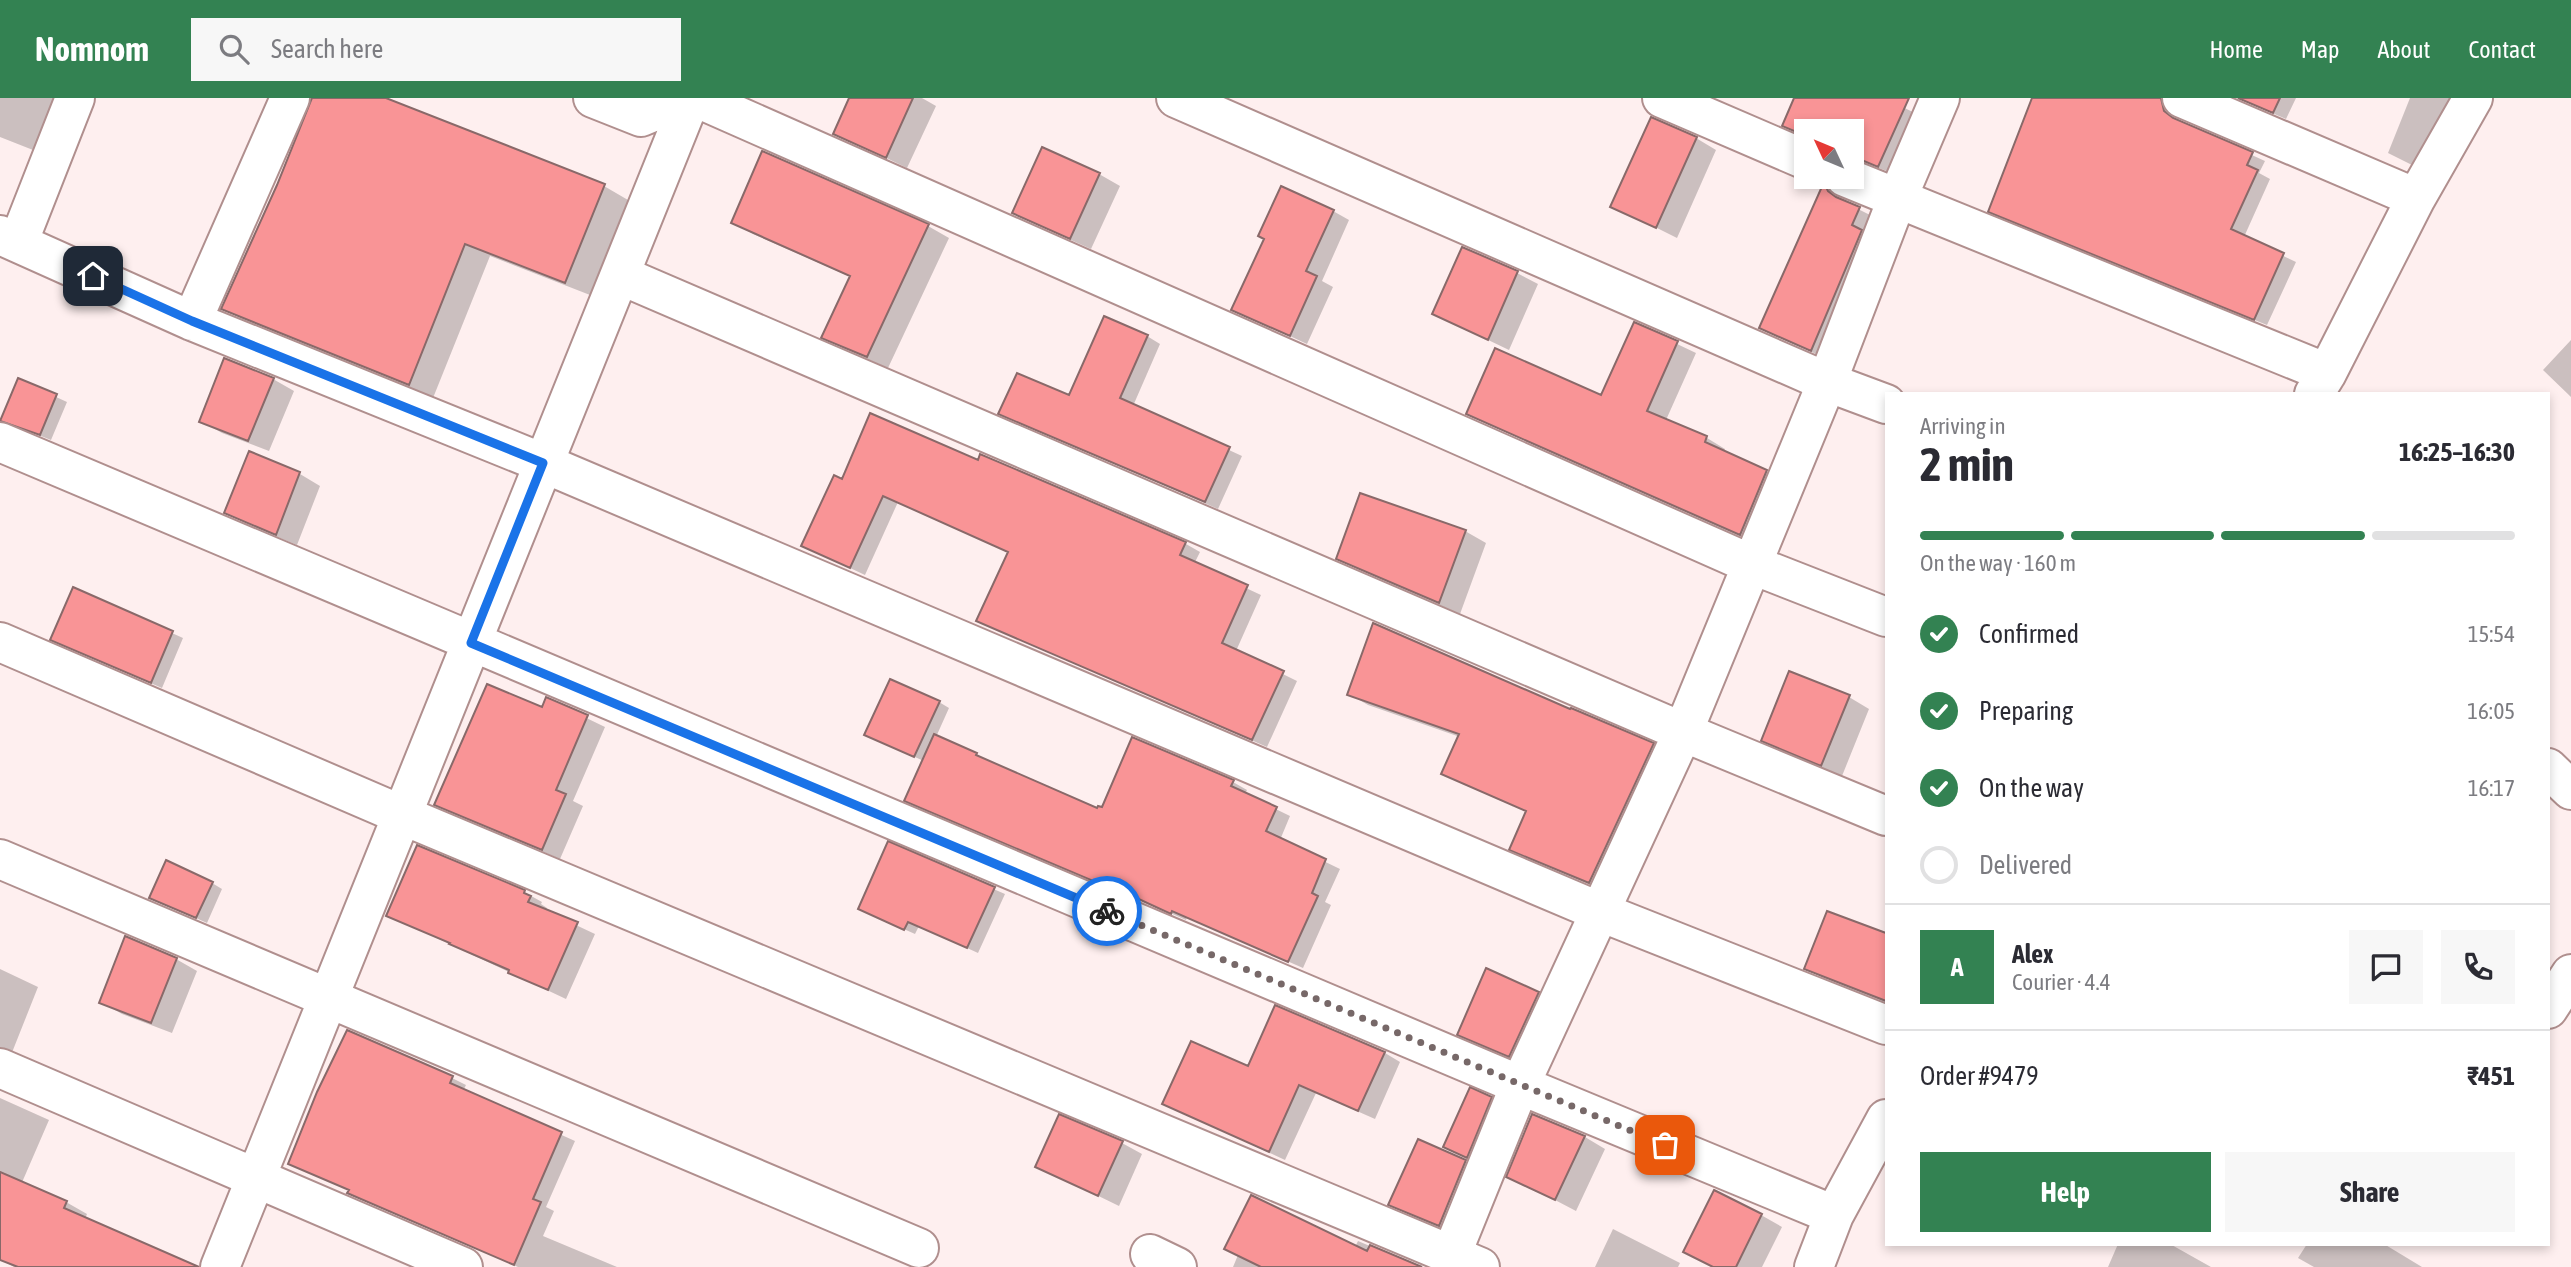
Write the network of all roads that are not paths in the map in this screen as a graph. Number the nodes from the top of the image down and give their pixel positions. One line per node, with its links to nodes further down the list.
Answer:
1 (75, 98): 15 (street)
2 (290, 98): 17 (street)
3 (593, 98): 4 (street)
4 (688, 98): 16 (street)
5 (697, 98): 23 (street)
6 (1176, 98): 18 (street)
7 (1662, 98): 11 (street)
8 (1940, 98): 14 (street)
9 (2182, 98): 13 (street)
10 (2473, 98): 13 (street)
11 (1794, 155)
12 (1864, 185): 14 (street)
13 (2416, 198): 19 (street)
14 (1897, 199): 18 (street); 19 (street)
15 (9, 239): 17 (street)
16 (620, 275): 22 (street); 27 (street)
17 (192, 321): 22 (street)
18 (1827, 382): 20 (street); 23 (street)
19 (2320, 383)
20 (1885, 404)
21 (0, 442): 26 (street)
22 (543, 463): 26 (street); 33 (street)
23 (1753, 565): 24 (street); 27 (street)
24 (1885, 617)
25 (0, 642): 30 (street)
26 (471, 643): 30 (street); 39 (street)
27 (1683, 732): 31 (street); 33 (street)
28 (2550, 770): 29 (street)
29 (2571, 790)
30 (402, 815): 35 (street); 44 (street)
31 (1885, 816)
32 (0, 859): 35 (street)
33 (1598, 911): 37 (street); 39 (street)
34 (2571, 974): 36 (street)
35 (327, 1000): 41 (street); 43 (street)
36 (2550, 1006)
37 (1885, 1025)
38 (0, 1068): 41 (street)
39 (1520, 1085): 42 (street); 44 (street)
40 (1885, 1121): 42 (street)
41 (255, 1179): 45 (street); 46 (street)
42 (1834, 1215): 47 (street)
43 (919, 1248)
44 (1466, 1260)
45 (220, 1267)
46 (463, 1267)
47 (1814, 1267)

